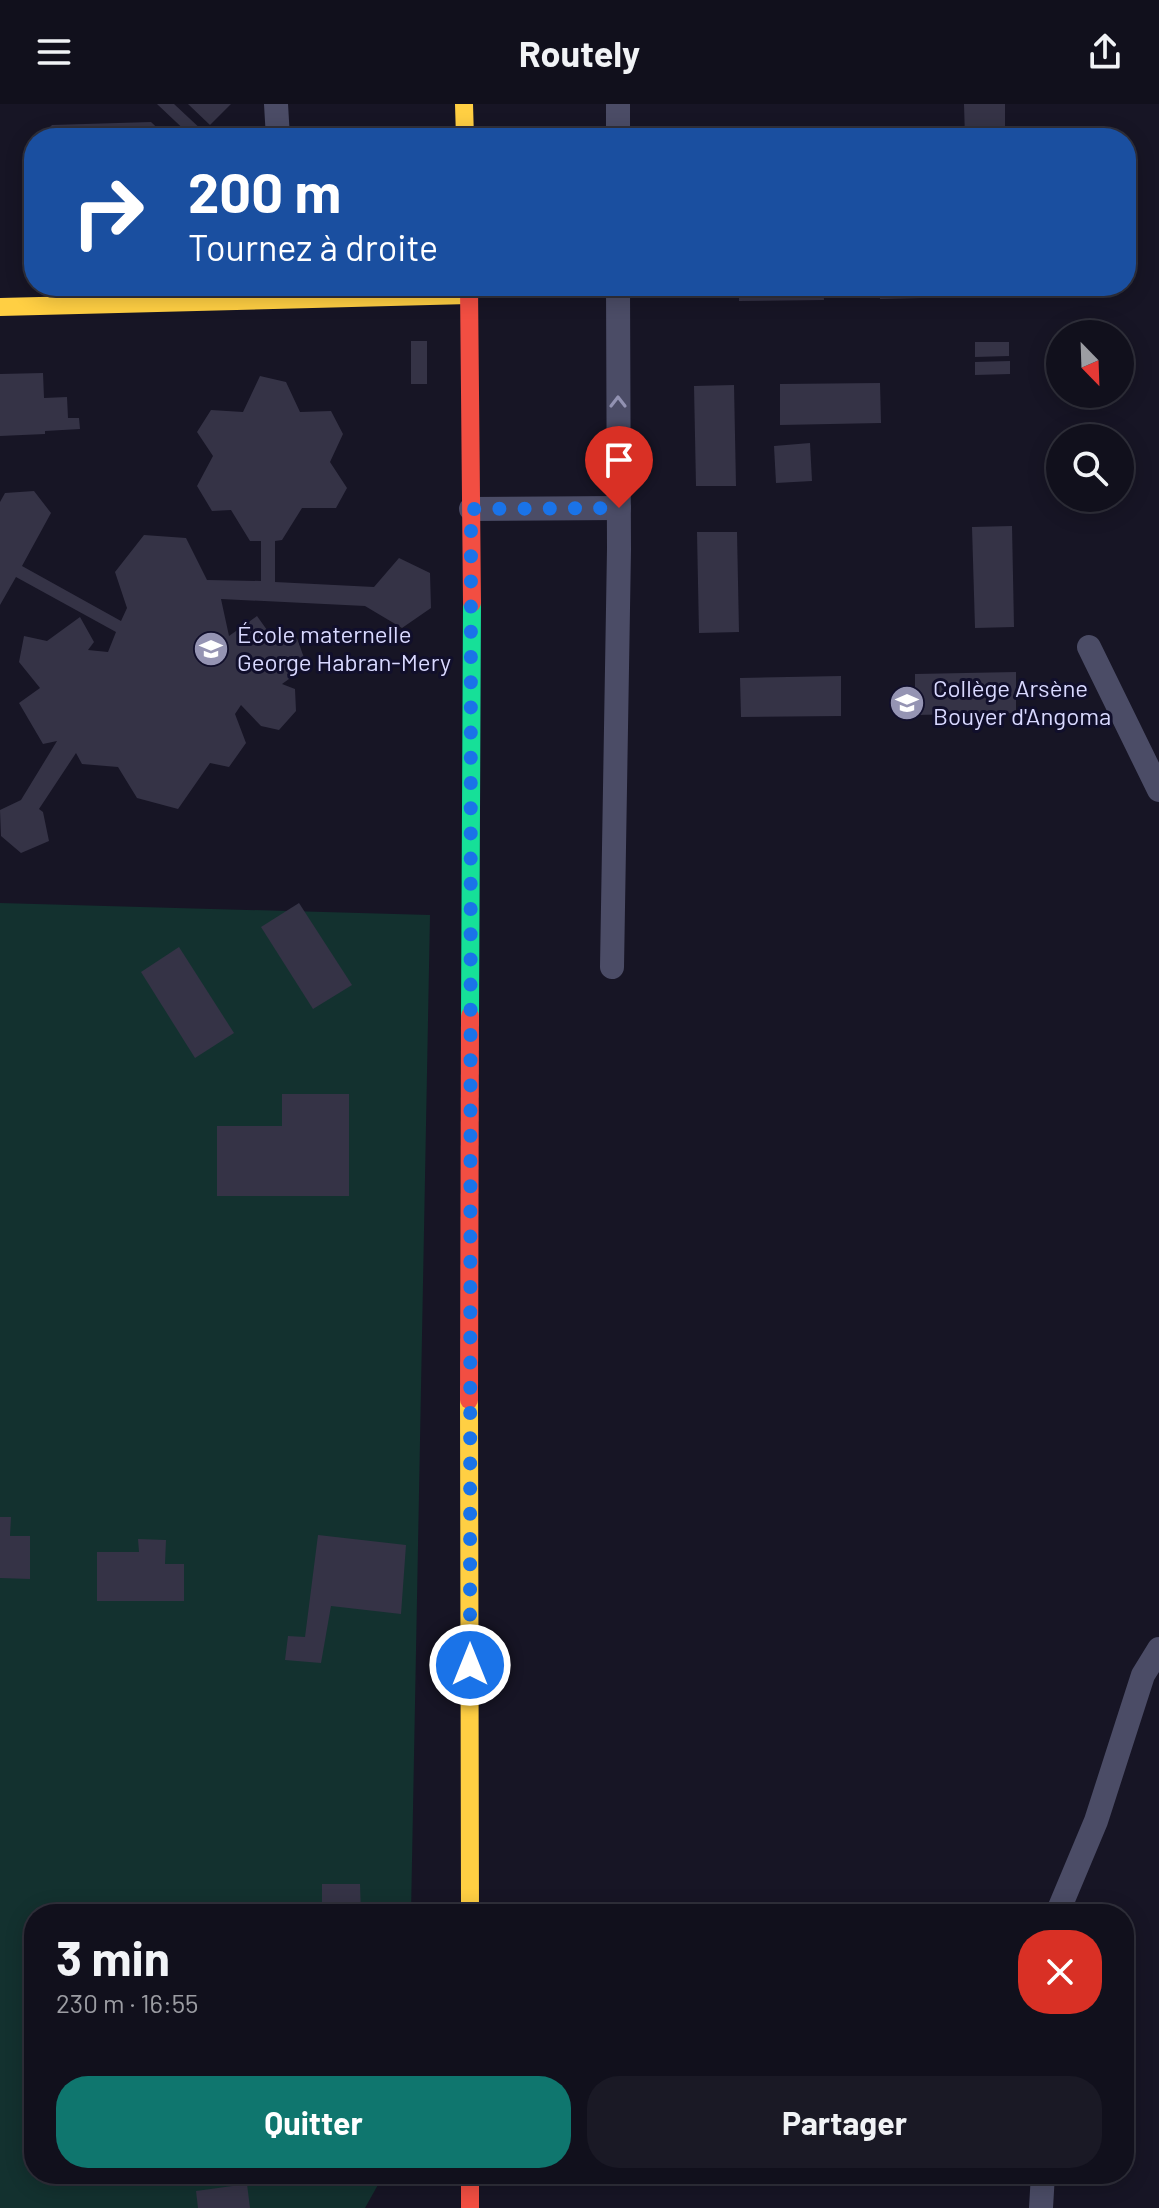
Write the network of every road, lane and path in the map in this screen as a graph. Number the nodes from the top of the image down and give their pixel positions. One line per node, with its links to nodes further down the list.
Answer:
1 (276, 104): 4 (lane)
2 (464, 104): 5 (street)
3 (618, 104): 6 (lane)
4 (277, 128)
5 (465, 128)
6 (618, 128)
7 (303, 296): 10 (street)
8 (469, 296): 12 (street)
9 (618, 296): 11 (lane, one-way to 9)
10 (0, 307)
11 (619, 508): 12 (lane); 15 (lane)
12 (471, 509): 17 (street)
13 (1089, 647): 14 (lane)
14 (1159, 790)
15 (612, 967)
16 (1159, 1649): 18 (lane)
17 (470, 1904)
18 (1062, 1904)
19 (470, 2184): 21 (street)
20 (1042, 2184): 22 (lane)
21 (470, 2208)
22 (1041, 2208)

